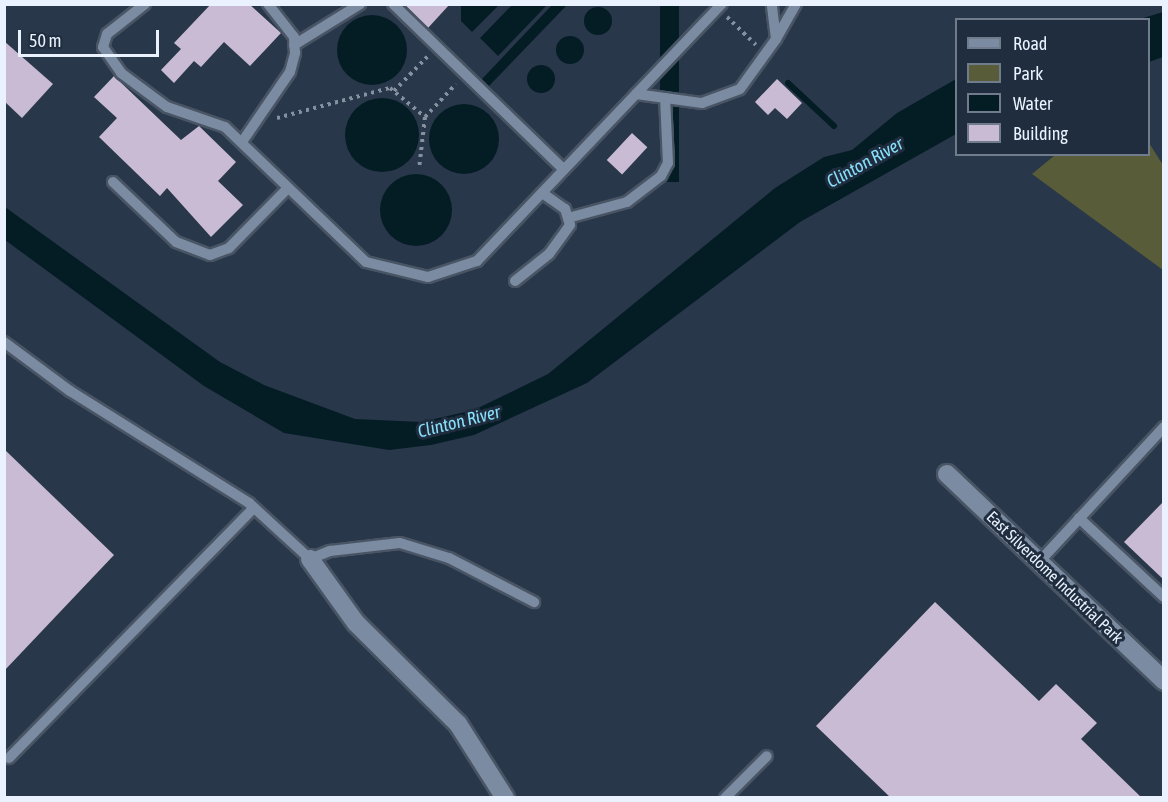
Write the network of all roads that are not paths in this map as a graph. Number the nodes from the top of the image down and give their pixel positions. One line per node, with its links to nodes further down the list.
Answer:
1 (145, 4): 12 (lane)
2 (268, 4): 9 (lane)
3 (360, 4): 9 (lane)
4 (393, 4): 13 (lane)
5 (772, 4): 8 (lane)
6 (796, 4): 8 (lane)
7 (720, 7): 10 (lane)
8 (776, 39): 11 (lane)
9 (294, 45): 12 (lane)
10 (636, 94): 11 (lane); 13 (lane)
11 (665, 98): 17 (lane)
12 (242, 142): 15 (lane)
13 (564, 170): 16 (lane)
14 (113, 182): 15 (lane)
15 (288, 188): 16 (lane)
16 (542, 193): 17 (lane)
17 (568, 218): 18 (lane)
18 (516, 281)
19 (4, 342): 22 (lane)
20 (1164, 427): 23 (lane)
21 (947, 474): 25 (street, East Silverdome Industrial Park)
22 (254, 508): 24 (lane); 30 (lane)
23 (1079, 518): 25 (lane); 26 (lane)
24 (310, 559): 27 (lane); 31 (street)
25 (1039, 562): 28 (street, East Silverdome Industrial Park)
26 (1164, 597)
27 (534, 602)
28 (1164, 681)
29 (767, 756): 32 (lane)
30 (9, 758)
31 (505, 798)
32 (725, 798)

